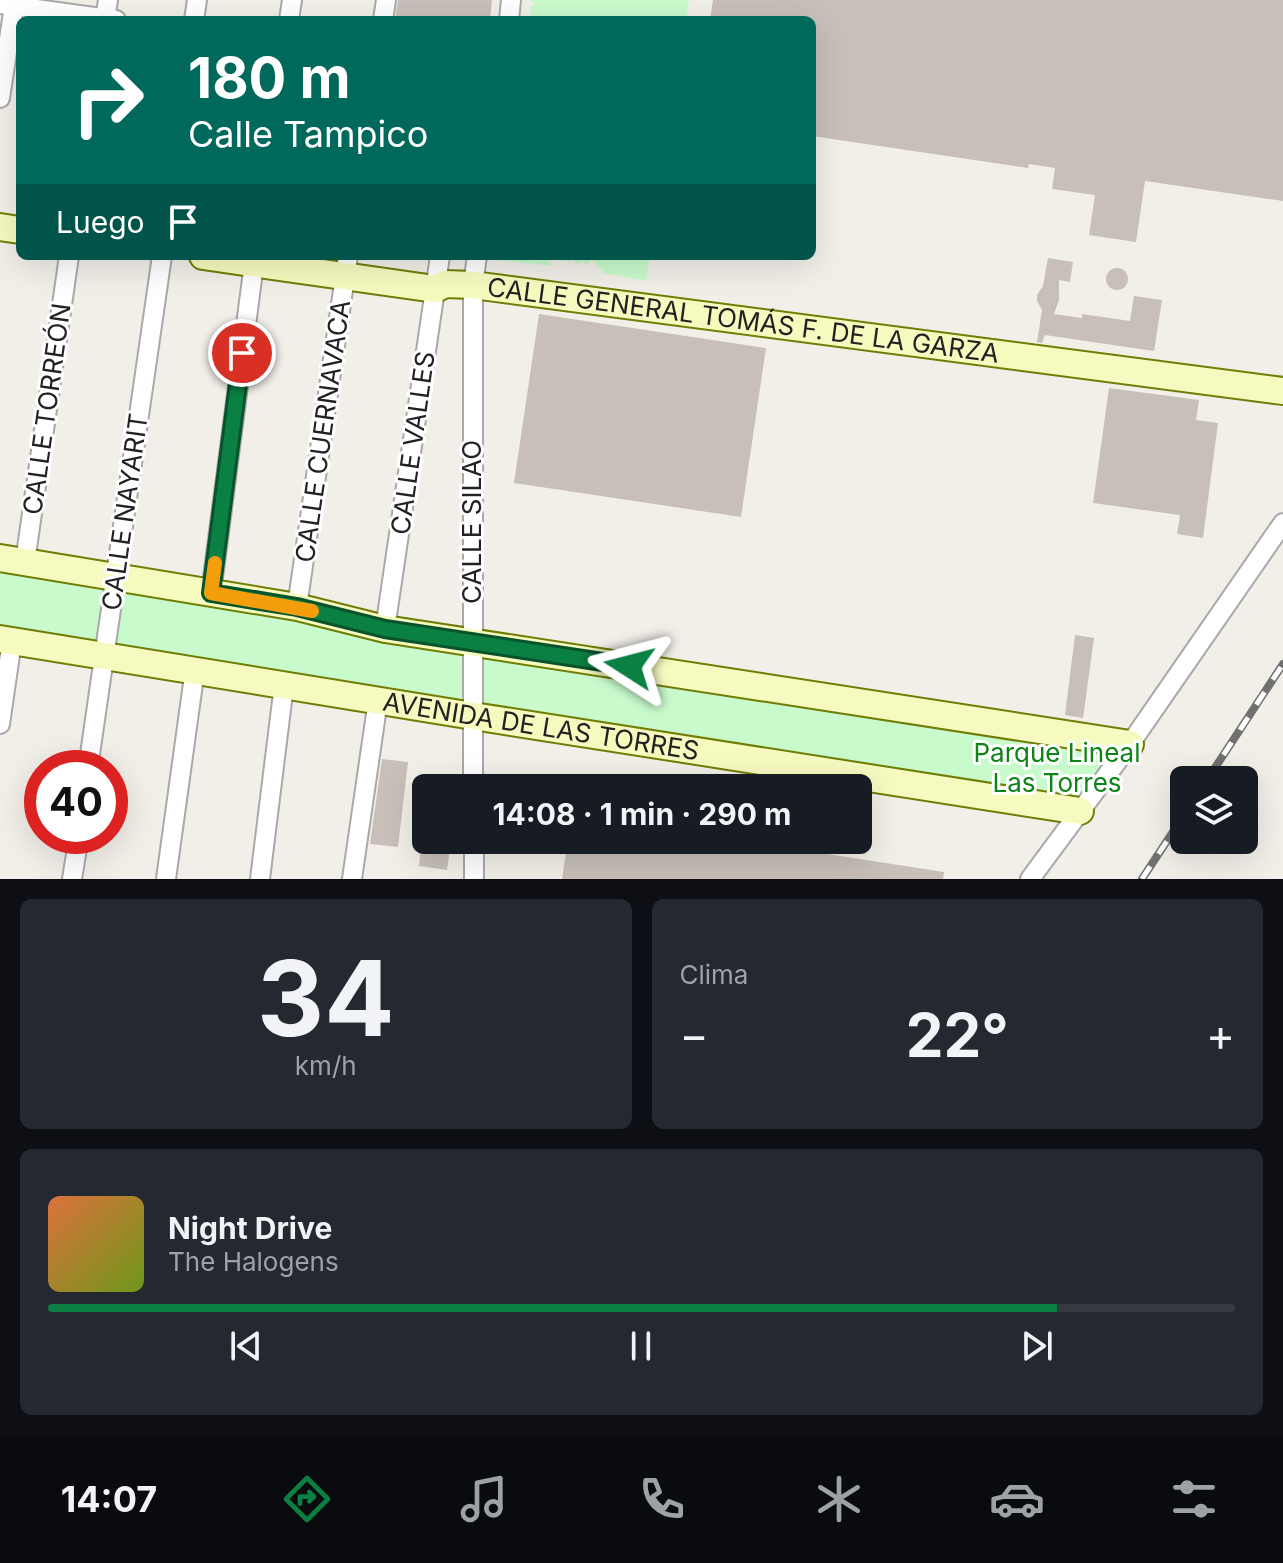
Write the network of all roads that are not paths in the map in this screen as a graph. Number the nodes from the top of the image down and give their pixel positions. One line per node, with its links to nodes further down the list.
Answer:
1 (10, 3): 2 (street); 3 (street)
2 (108, 15)
3 (0, 98)
4 (68, 260): 14 (street, CALLE TORREÓN)
5 (161, 260): 15 (street, CALLE NAYARIT)
6 (255, 260): 9 (street, CALLE GENERAL TOMÁS F. DE LA GARZA); 16 (street)
7 (439, 260): 11 (street, CALLE VALLES)
8 (476, 260): 10 (street, CALLE SILAO)
9 (347, 266): 11 (street, CALLE GENERAL TOMÁS F. DE LA GARZA); 17 (street, CALLE CUERNAVACA)
10 (473, 285): 11 (street, CALLE GENERAL TOMÁS F. DE LA GARZA); 12 (street, CALLE GENERAL TOMÁS F. DE LA GARZA); 20 (street, CALLE SILAO)
11 (435, 289): 18 (street, CALLE VALLES)
12 (1283, 391)
13 (1283, 523): 27 (street)
14 (13, 560): 15 (street)
15 (116, 578): 16 (street); 21 (street, CALLE NAYARIT)
16 (211, 593): 17 (street)
17 (297, 607): 18 (street)
18 (385, 629): 20 (street)
19 (6, 640): 21 (street, AVENIDA DE LAS TORRES); 26 (street)
20 (472, 642): 25 (street, CALLE SILAO); 27 (street)
21 (104, 655): 22 (street, AVENIDA DE LAS TORRES); 28 (street, CALLE NAYARIT)
22 (195, 669): 23 (street, AVENIDA DE LAS TORRES); 34 (street)
23 (284, 685): 24 (street, AVENIDA DE LAS TORRES); 35 (street)
24 (378, 700): 25 (street, AVENIDA DE LAS TORRES); 36 (street)
25 (473, 716): 29 (street, CALLE SILAO); 30 (street, AVENIDA DE LAS TORRES)
26 (0, 724)
27 (1130, 744): 30 (street)
28 (91, 750)
29 (473, 774)
30 (1080, 811): 38 (street)
31 (76, 854): 33 (street)
32 (474, 854): 37 (street)
33 (72, 879)
34 (166, 879)
35 (260, 879)
36 (352, 879)
37 (474, 879)
38 (1030, 879)

